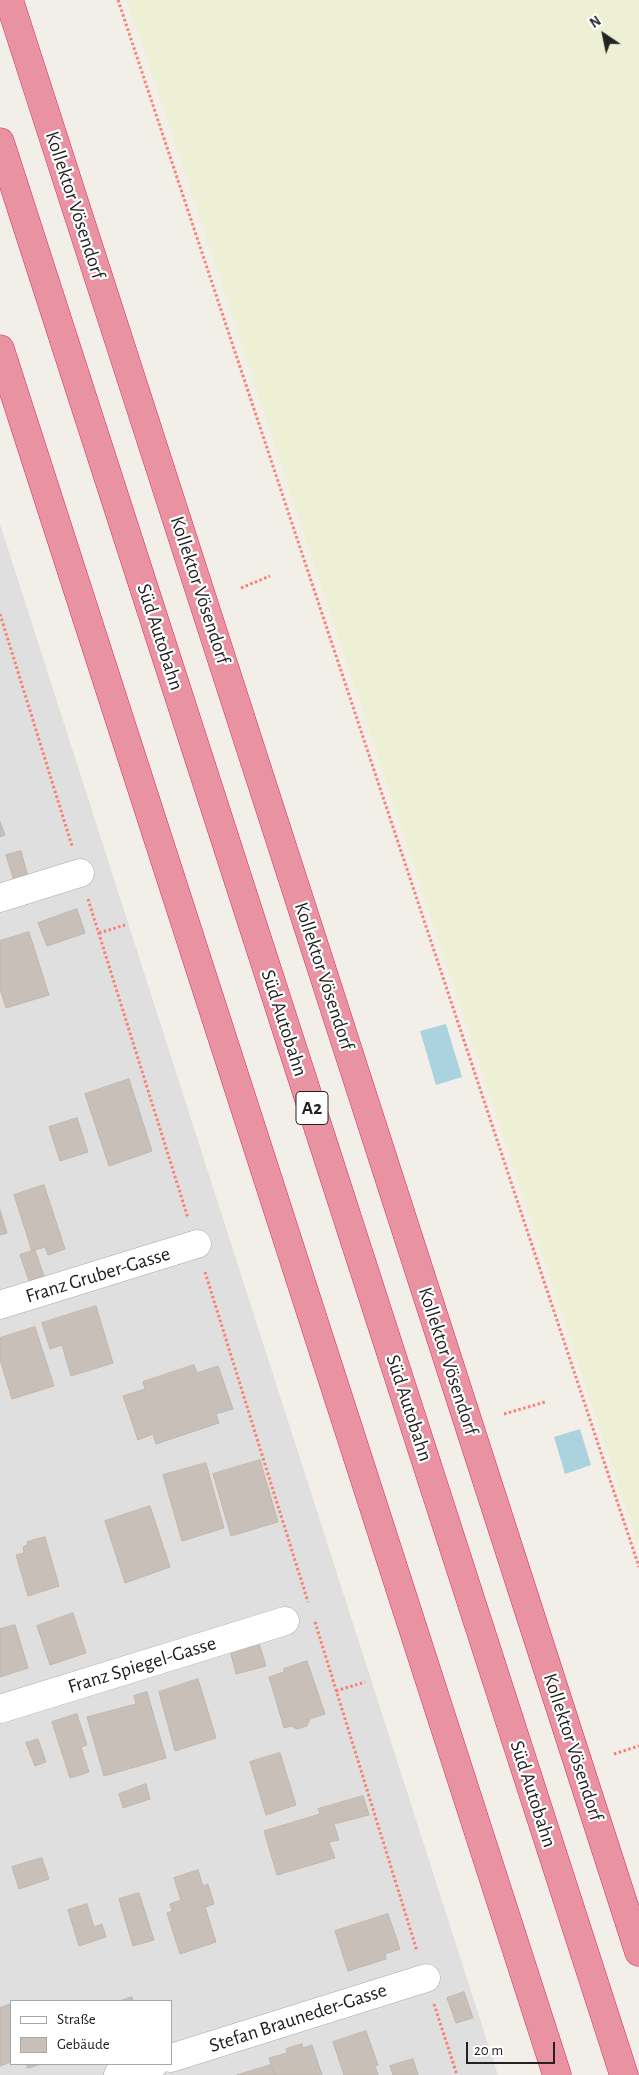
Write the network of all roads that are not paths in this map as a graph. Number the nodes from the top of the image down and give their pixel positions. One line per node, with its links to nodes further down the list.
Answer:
1 (9, 0): 10 (highway, Kollektor Vösendorf)
2 (0, 142): 16 (highway, Süd Autobahn / A2)
3 (0, 348): 15 (highway)
4 (80, 873): 5 (street)
5 (0, 898)
6 (197, 1244): 7 (street, Franz Gruber-Gasse)
7 (0, 1305)
8 (285, 1621): 9 (street, Franz Spiegel-Gasse)
9 (0, 1709)
10 (639, 1952)
11 (426, 1978): 12 (street, Stefan Brauneder-Gasse)
12 (172, 2058)
13 (151, 2065): 14 (street)
14 (118, 2075)
15 (557, 2075)
16 (624, 2075)

